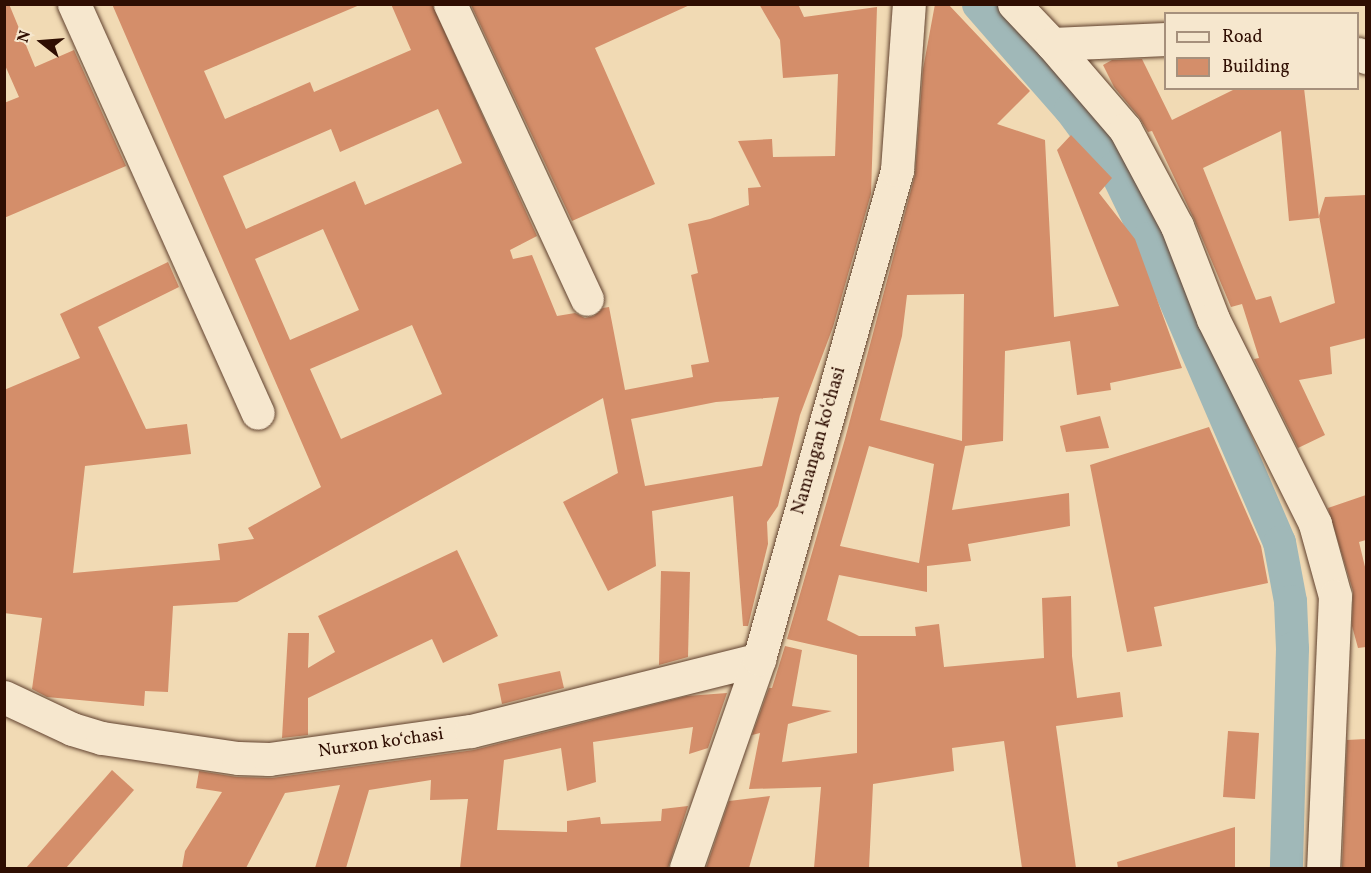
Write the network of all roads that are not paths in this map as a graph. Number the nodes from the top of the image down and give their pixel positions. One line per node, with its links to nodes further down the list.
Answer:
1 (74, 4): 8 (street)
2 (450, 4): 7 (street)
3 (909, 4): 9 (street, Namangan koʻchasi)
4 (1014, 4): 6 (street)
5 (1164, 39): 6 (street)
6 (1052, 44): 12 (street)
7 (587, 299)
8 (258, 413)
9 (759, 659): 10 (street, Nurxon koʻchasi); 11 (street, Namangan koʻchasi)
10 (4, 697)
11 (686, 868)
12 (1323, 868)

